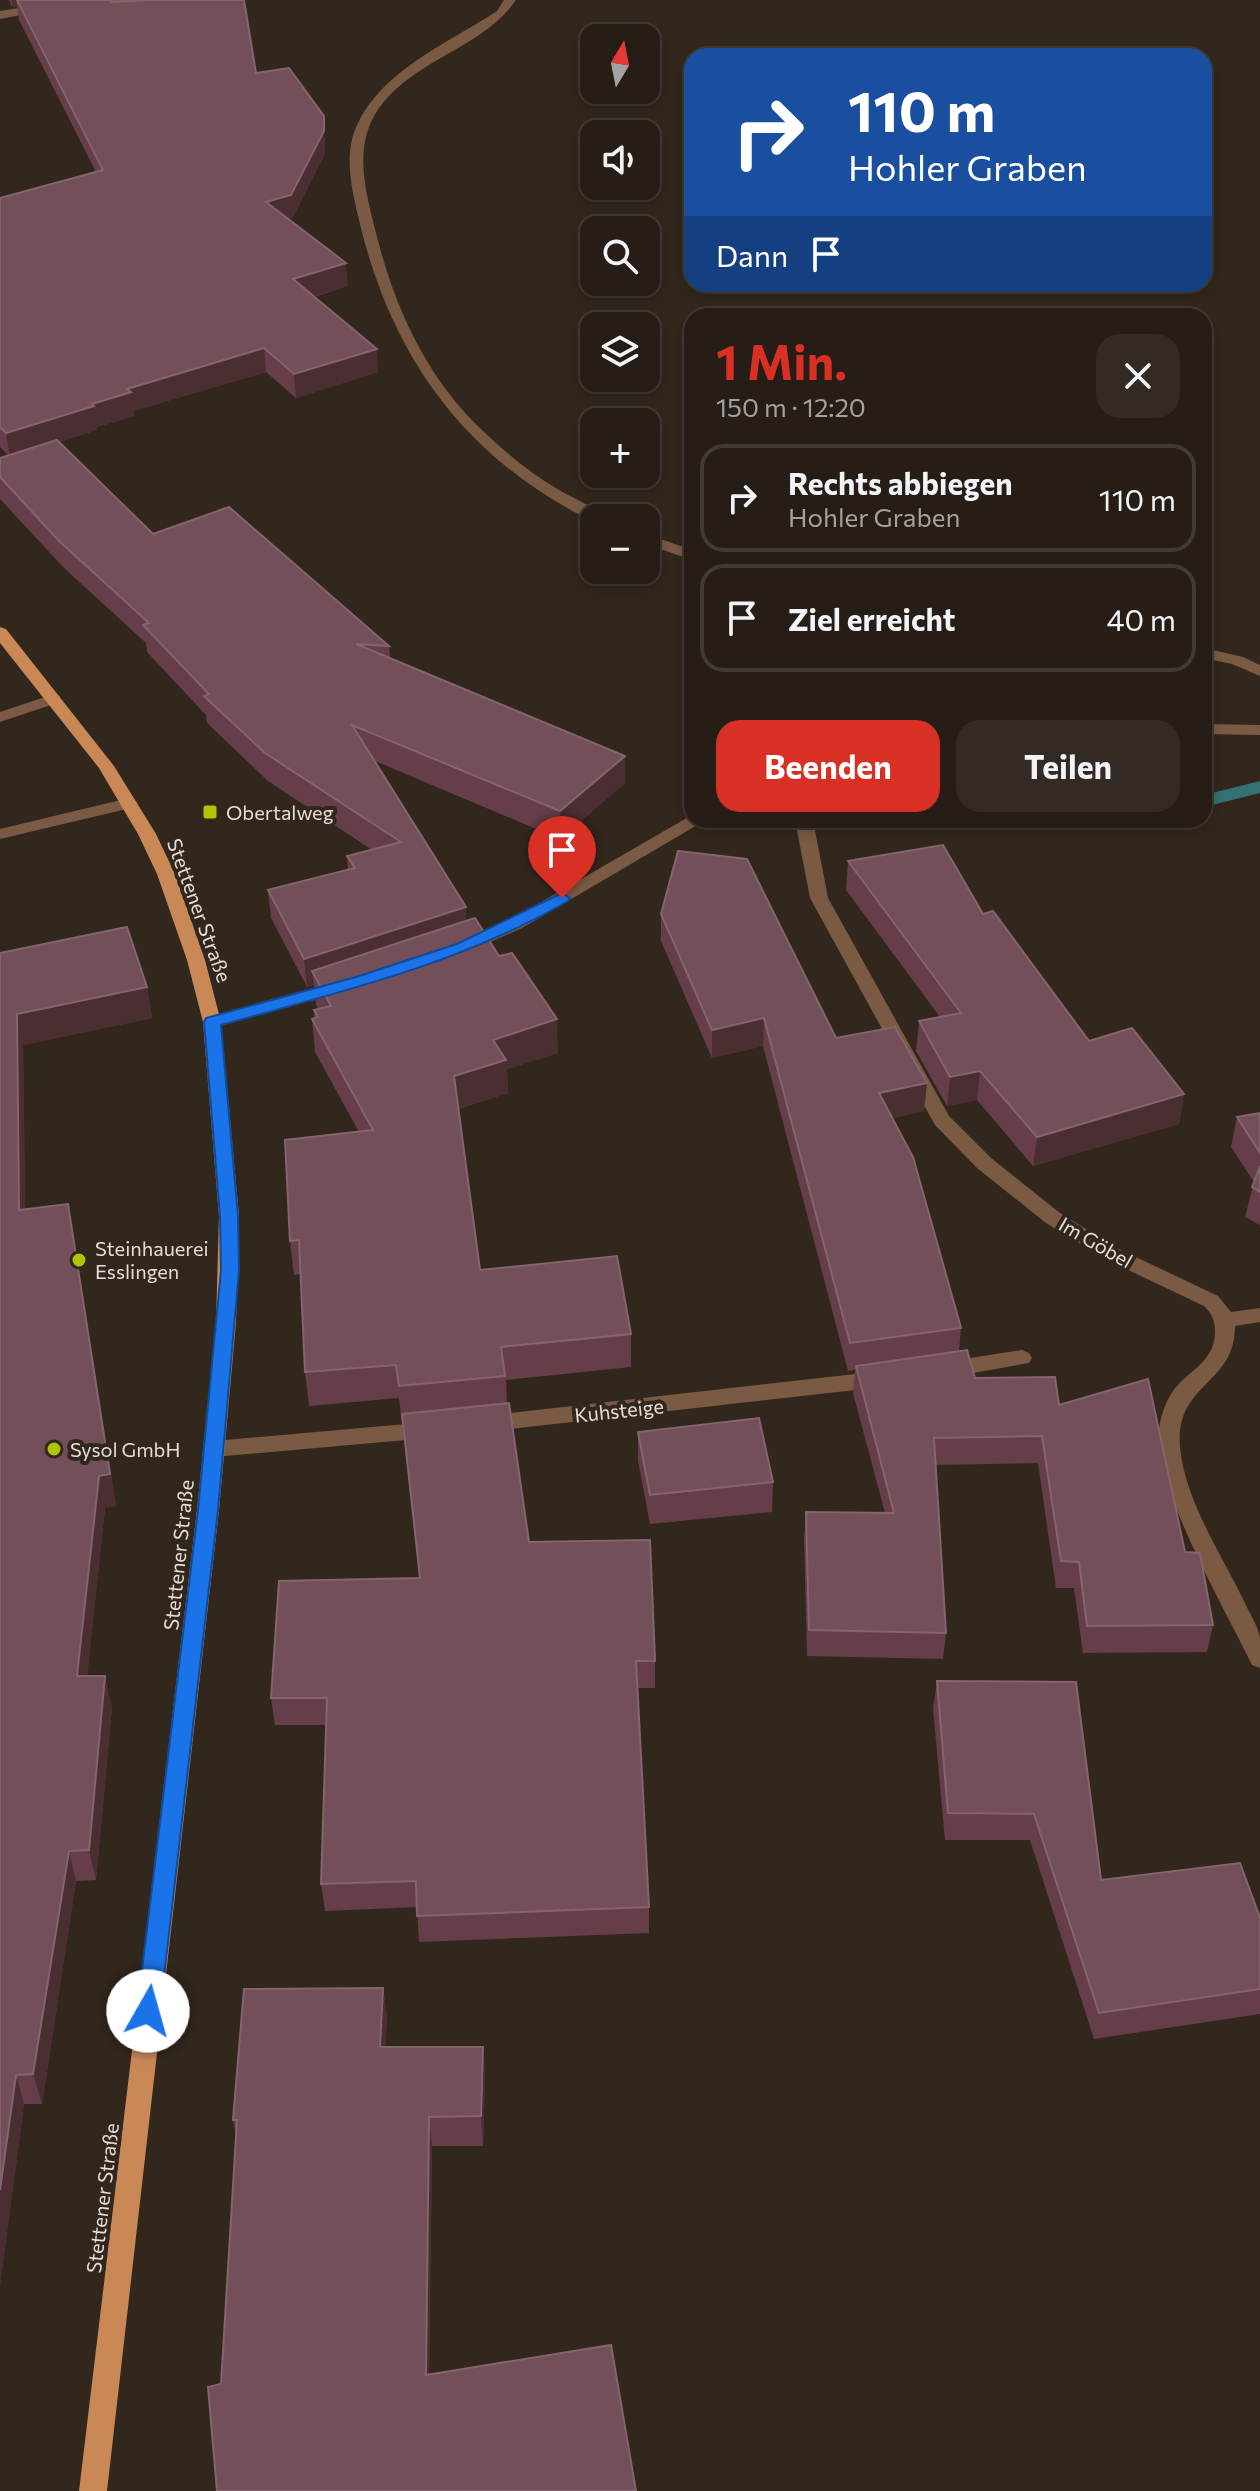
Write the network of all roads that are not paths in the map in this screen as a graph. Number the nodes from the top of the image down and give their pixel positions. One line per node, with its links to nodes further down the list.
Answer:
1 (131, 0): 3 (street)
2 (510, 0): 4 (street)
3 (0, 15)
4 (580, 508)
5 (660, 544): 6 (street)
6 (684, 552)
7 (0, 632): 10 (main road, Stettener Straße)
8 (1212, 655): 9 (street)
9 (1260, 671)
10 (54, 699): 11 (street); 14 (main road, Stettener Straße)
11 (0, 717)
12 (1212, 729): 13 (street)
13 (1260, 730)
14 (129, 803): 17 (street); 20 (main road, Stettener Straße)
15 (684, 825): 18 (street)
16 (806, 828): 22 (street, Im Göbel)
17 (0, 834)
18 (440, 955)
19 (362, 980): 20 (street)
20 (212, 1022): 24 (main road, Stettener Straße)
21 (1260, 1315): 22 (street)
22 (1224, 1320): 25 (street)
23 (1022, 1358): 24 (street, Kuhsteige)
24 (214, 1449): 26 (main road, Stettener Straße)
25 (1260, 1659)
26 (93, 2491)

